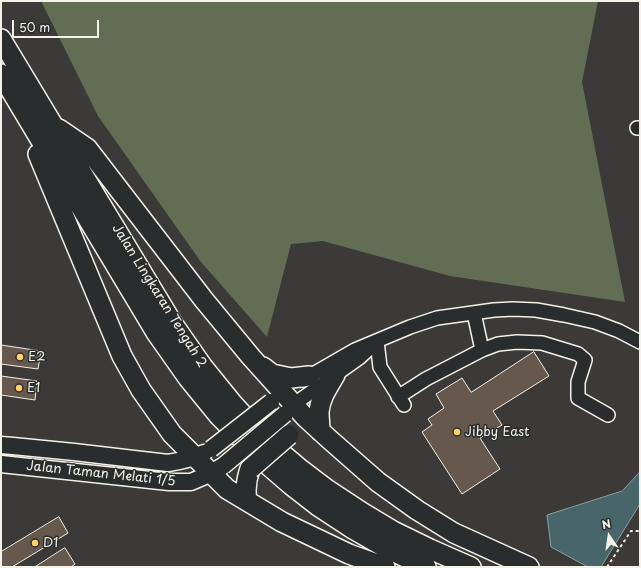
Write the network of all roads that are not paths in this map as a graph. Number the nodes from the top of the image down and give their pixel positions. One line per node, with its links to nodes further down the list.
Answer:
1 (1, 38): 4 (highway, Jalan Lingkaran Tengah 2)
2 (1, 74): 3 (highway, Jalan Lingkaran Tengah 2)
3 (12, 92): 16 (highway); 22 (highway, Jalan Lingkaran Tengah 2)
4 (53, 124): 9 (highway); 24 (highway, Jalan Lingkaran Tengah 2)
5 (474, 313): 6 (street); 7 (street); 8 (street)
6 (377, 342): 8 (street); 10 (street); 11 (street)
7 (640, 342)
8 (482, 350): 13 (street)
9 (251, 357): 11 (highway); 12 (highway)
10 (335, 375): 12 (street); 14 (highway)
11 (308, 376): 12 (street)
12 (283, 404): 14 (highway); 16 (main road, Jalan Taman Melati 1/5, bridge); 18 (main road, Jalan Taman Melati 1/5, bridge)
13 (608, 415)
14 (324, 435): 21 (highway, bridge); 25 (highway)
15 (1, 446): 16 (main road, Jalan Taman Melati 1/5)
16 (203, 453): 18 (highway)
17 (1, 464): 19 (main road, Jalan Taman Melati 1/5)
18 (217, 469): 19 (main road, Jalan Taman Melati 1/5); 20 (highway)
19 (191, 482): 20 (main road)
20 (227, 489): 21 (highway)
21 (247, 501): 23 (highway)
22 (421, 566)
23 (385, 567)
24 (471, 567)
25 (529, 567)

